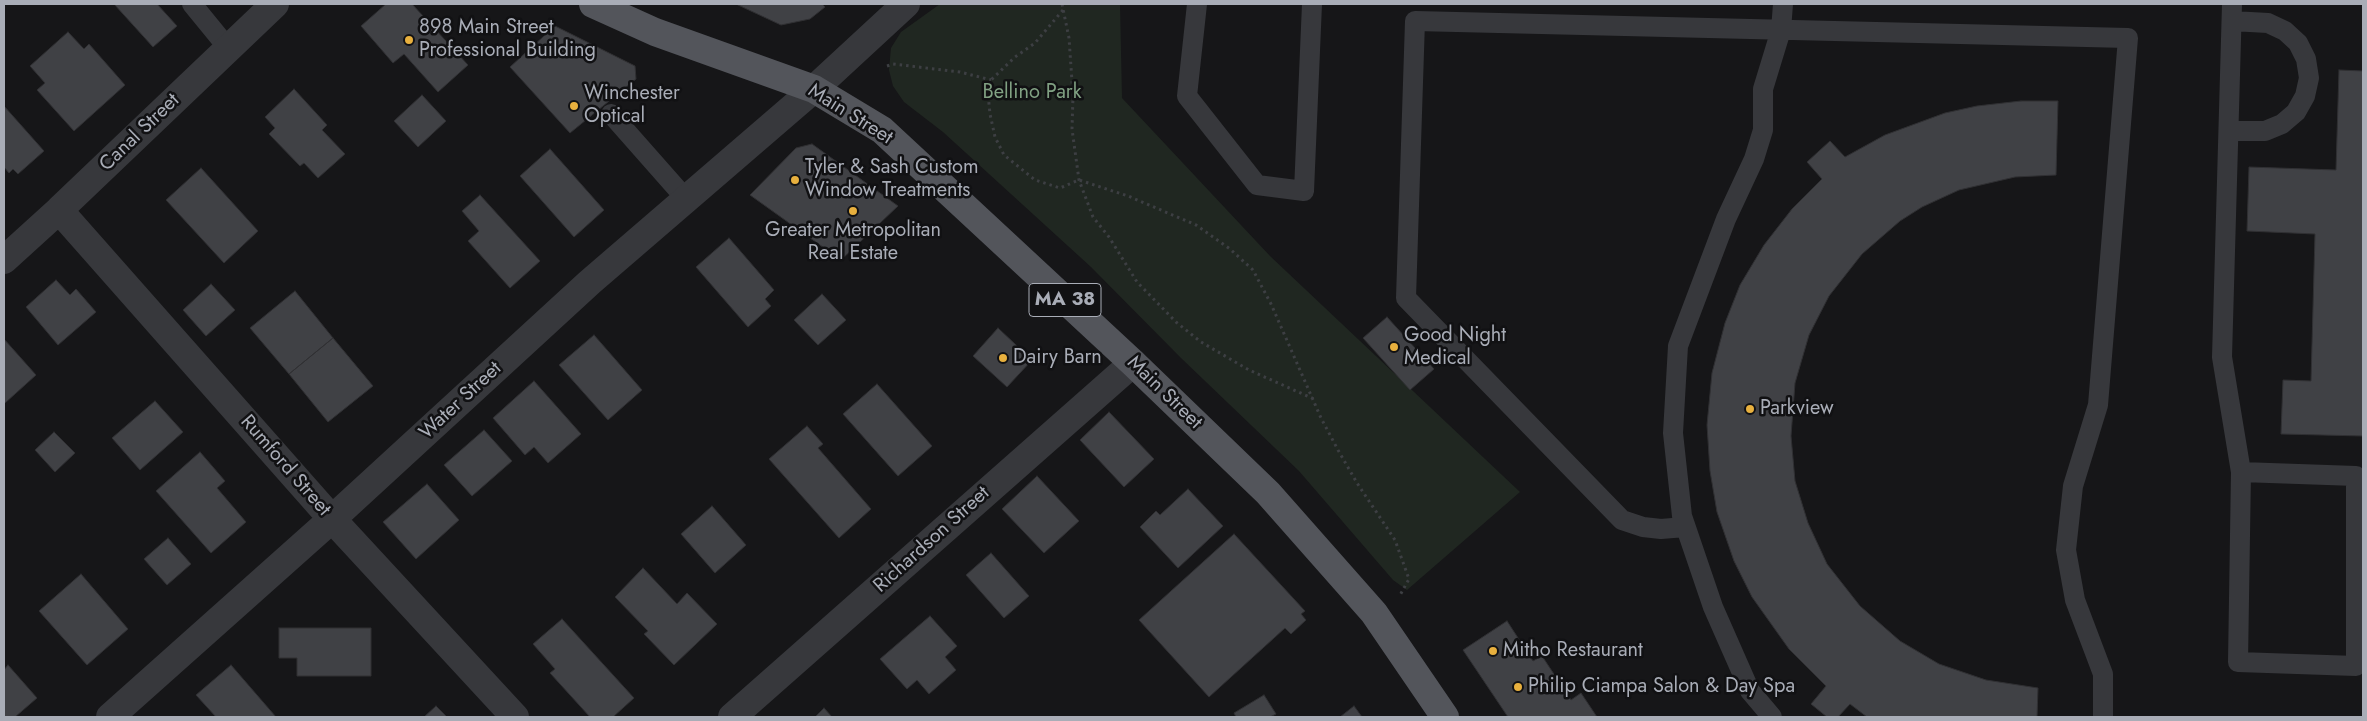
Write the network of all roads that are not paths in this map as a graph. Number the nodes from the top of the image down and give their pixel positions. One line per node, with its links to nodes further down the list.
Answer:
1 (192, 4): 10 (lane)
2 (274, 4): 10 (street, Canal Street)
3 (593, 4): 11 (main road, Main Street / MA 38)
4 (906, 4): 11 (street, Water Street)
5 (1197, 4): 6 (lane)
6 (1312, 4)
7 (1784, 4): 9 (lane)
8 (2232, 13): 13 (lane); 13 (lane)
9 (1781, 30): 20 (lane); 20 (lane); 26 (lane)
10 (228, 48): 15 (street, Canal Street)
11 (814, 89): 14 (street, Water Street); 17 (main road, Main Street / MA 38)
12 (611, 114): 14 (lane)
13 (2229, 131): 18 (lane)
14 (686, 199): 19 (street, Water Street)
15 (59, 210): 16 (street, Canal Street); 19 (street, Rumford Street)
16 (4, 260)
17 (1132, 363): 23 (street, Richardson Street); 24 (main road, Main Street / MA 38)
18 (2241, 472): 18 (lane)
19 (332, 519): 21 (street, Water Street); 22 (street, Rumford Street)
20 (1685, 527): 25 (lane)
21 (110, 717)
22 (515, 717)
23 (732, 717)
24 (1445, 717)
25 (1772, 717)
26 (2103, 717)

